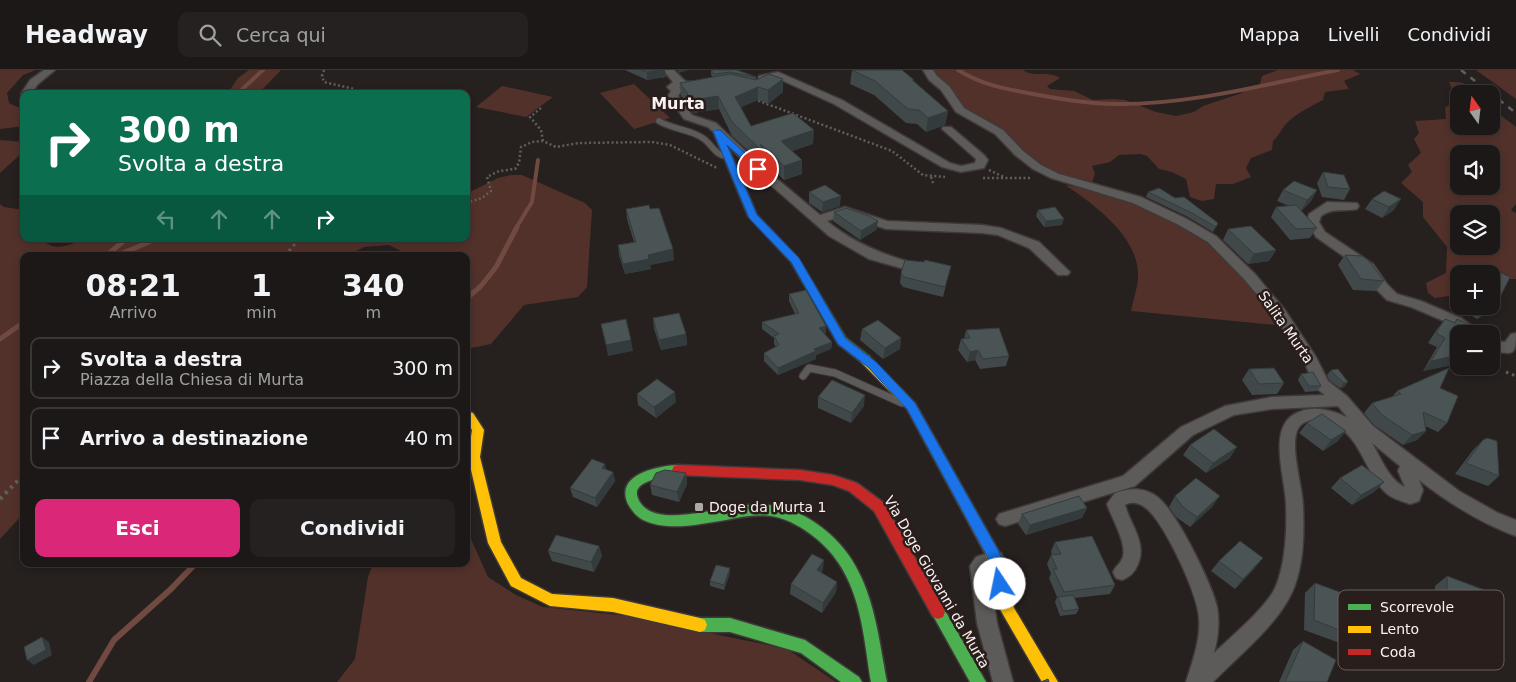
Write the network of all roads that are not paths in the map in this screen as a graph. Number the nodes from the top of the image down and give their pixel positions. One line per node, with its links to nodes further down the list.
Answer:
1 (50, 70): 7 (street)
2 (668, 70): 5 (street)
3 (928, 70): 20 (street, Salita Murta)
4 (708, 85): 5 (street)
5 (680, 86): 10 (street)
6 (752, 87): 9 (street)
7 (29, 90)
8 (659, 121): 11 (lane)
9 (947, 129)
10 (717, 131): 11 (street); 13 (street)
11 (726, 156): 21 (street)
12 (1353, 206): 16 (street)
13 (817, 220): 14 (street); 15 (street)
14 (908, 266)
15 (1063, 272)
16 (1462, 325)
17 (1516, 338): 18 (street)
18 (1500, 347)
19 (803, 376): 21 (lane)
20 (1342, 400): 23 (street, Salita Murta); 24 (street)
21 (911, 406): 26 (street)
22 (470, 418): 28 (street)
23 (1409, 464): 25 (street, Salita Murta); 33 (street)
24 (1005, 519)
25 (1516, 528)
26 (996, 559): 31 (street); 32 (street)
27 (1122, 572): 33 (street)
28 (854, 682)
29 (879, 682): 30 (street, Via Doge Giovanni da Murta)
30 (978, 682)
31 (1003, 682)
32 (1050, 682)
33 (1197, 682)

